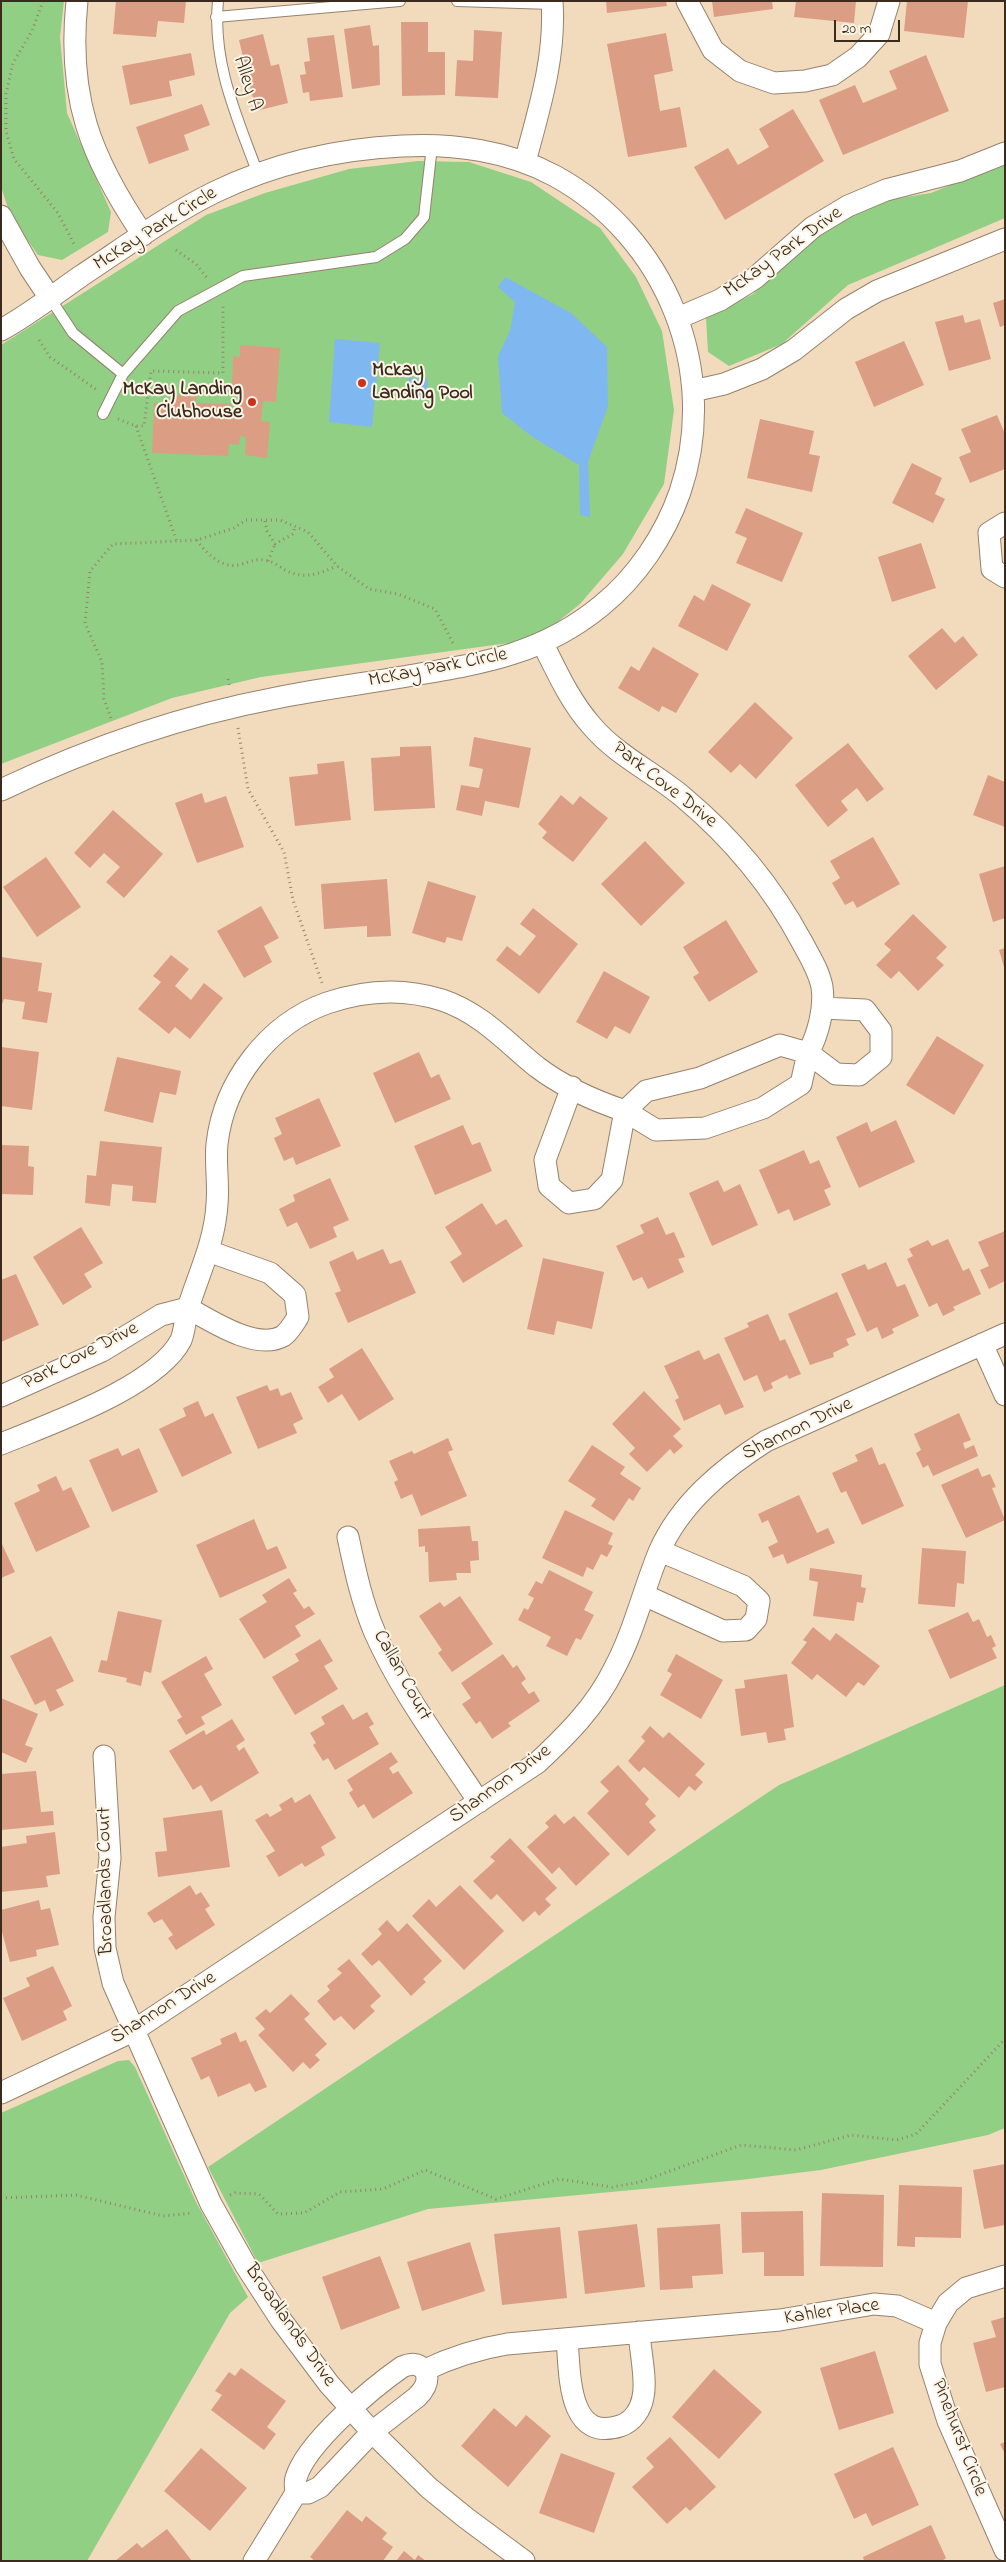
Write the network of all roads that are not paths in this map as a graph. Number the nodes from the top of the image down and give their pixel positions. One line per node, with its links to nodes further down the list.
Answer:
1 (77, 1): 14 (street)
2 (218, 1): 8 (lane, Alley A)
3 (400, 1): 8 (lane)
4 (457, 1): 7 (lane)
5 (687, 1): 6 (street)
6 (889, 1)
7 (552, 3): 11 (street)
8 (216, 17): 12 (lane, Alley A)
9 (432, 146): 11 (street, McKay Park Circle); 12 (street, McKay Park Circle); 19 (lane)
10 (1005, 153): 17 (street, McKay Park Drive)
11 (525, 162): 17 (street, McKay Park Circle)
12 (258, 174): 14 (street, McKay Park Circle)
13 (1, 216): 16 (street)
14 (143, 235): 16 (street, McKay Park Circle)
15 (1005, 238): 20 (street)
16 (50, 298): 18 (street, McKay Park Circle); 19 (lane)
17 (678, 318): 20 (street, McKay Park Circle)
18 (1, 330)
19 (123, 374): 21 (lane)
20 (693, 391): 24 (street, McKay Park Circle)
21 (103, 414)
22 (1005, 523): 23 (street)
23 (1005, 577)
24 (543, 644): 25 (street, McKay Park Circle); 26 (street, Park Cove Drive)
25 (1, 790)
26 (822, 1008): 27 (street, Park Cove Drive); 27 (street)
27 (808, 1053): 29 (street); 29 (street, Park Cove Drive)
28 (572, 1087): 29 (street, Park Cove Drive); 29 (street); 30 (street, Park Cove Drive)
29 (625, 1110)
30 (208, 1251): 31 (street, Park Cove Drive); 31 (street)
31 (188, 1308): 34 (street, Park Cove Drive); 36 (street, Park Cove Drive)
32 (1005, 1334): 33 (street, Shannon Drive)
33 (982, 1344): 35 (street); 38 (street, Shannon Drive)
34 (1, 1396)
35 (1005, 1396)
36 (1, 1444)
37 (348, 1537): 41 (street, Callan Court)
38 (660, 1551): 39 (street, Shannon Drive); 39 (street)
39 (644, 1595): 41 (street, Shannon Drive)
40 (104, 1756): 42 (street, Broadlands Court)
41 (479, 1802): 42 (street, Shannon Drive)
42 (134, 2031): 43 (street, Shannon Drive); 49 (street, Broadlands Drive)
43 (1, 2093)
44 (1005, 2276): 45 (street)
45 (936, 2322): 46 (street, Kahler Place); 52 (street, Pinehurst Circle)
46 (639, 2332): 47 (street, Kahler Place); 47 (street)
47 (567, 2339): 48 (street, Kahler Place)
48 (425, 2370): 49 (street); 50 (street)
49 (350, 2410): 50 (street, Broadlands Drive); 51 (street)
50 (372, 2432): 51 (street); 54 (street, Broadlands Drive)
51 (296, 2493): 53 (street)
52 (1005, 2550)
53 (254, 2561)
54 (524, 2561)

